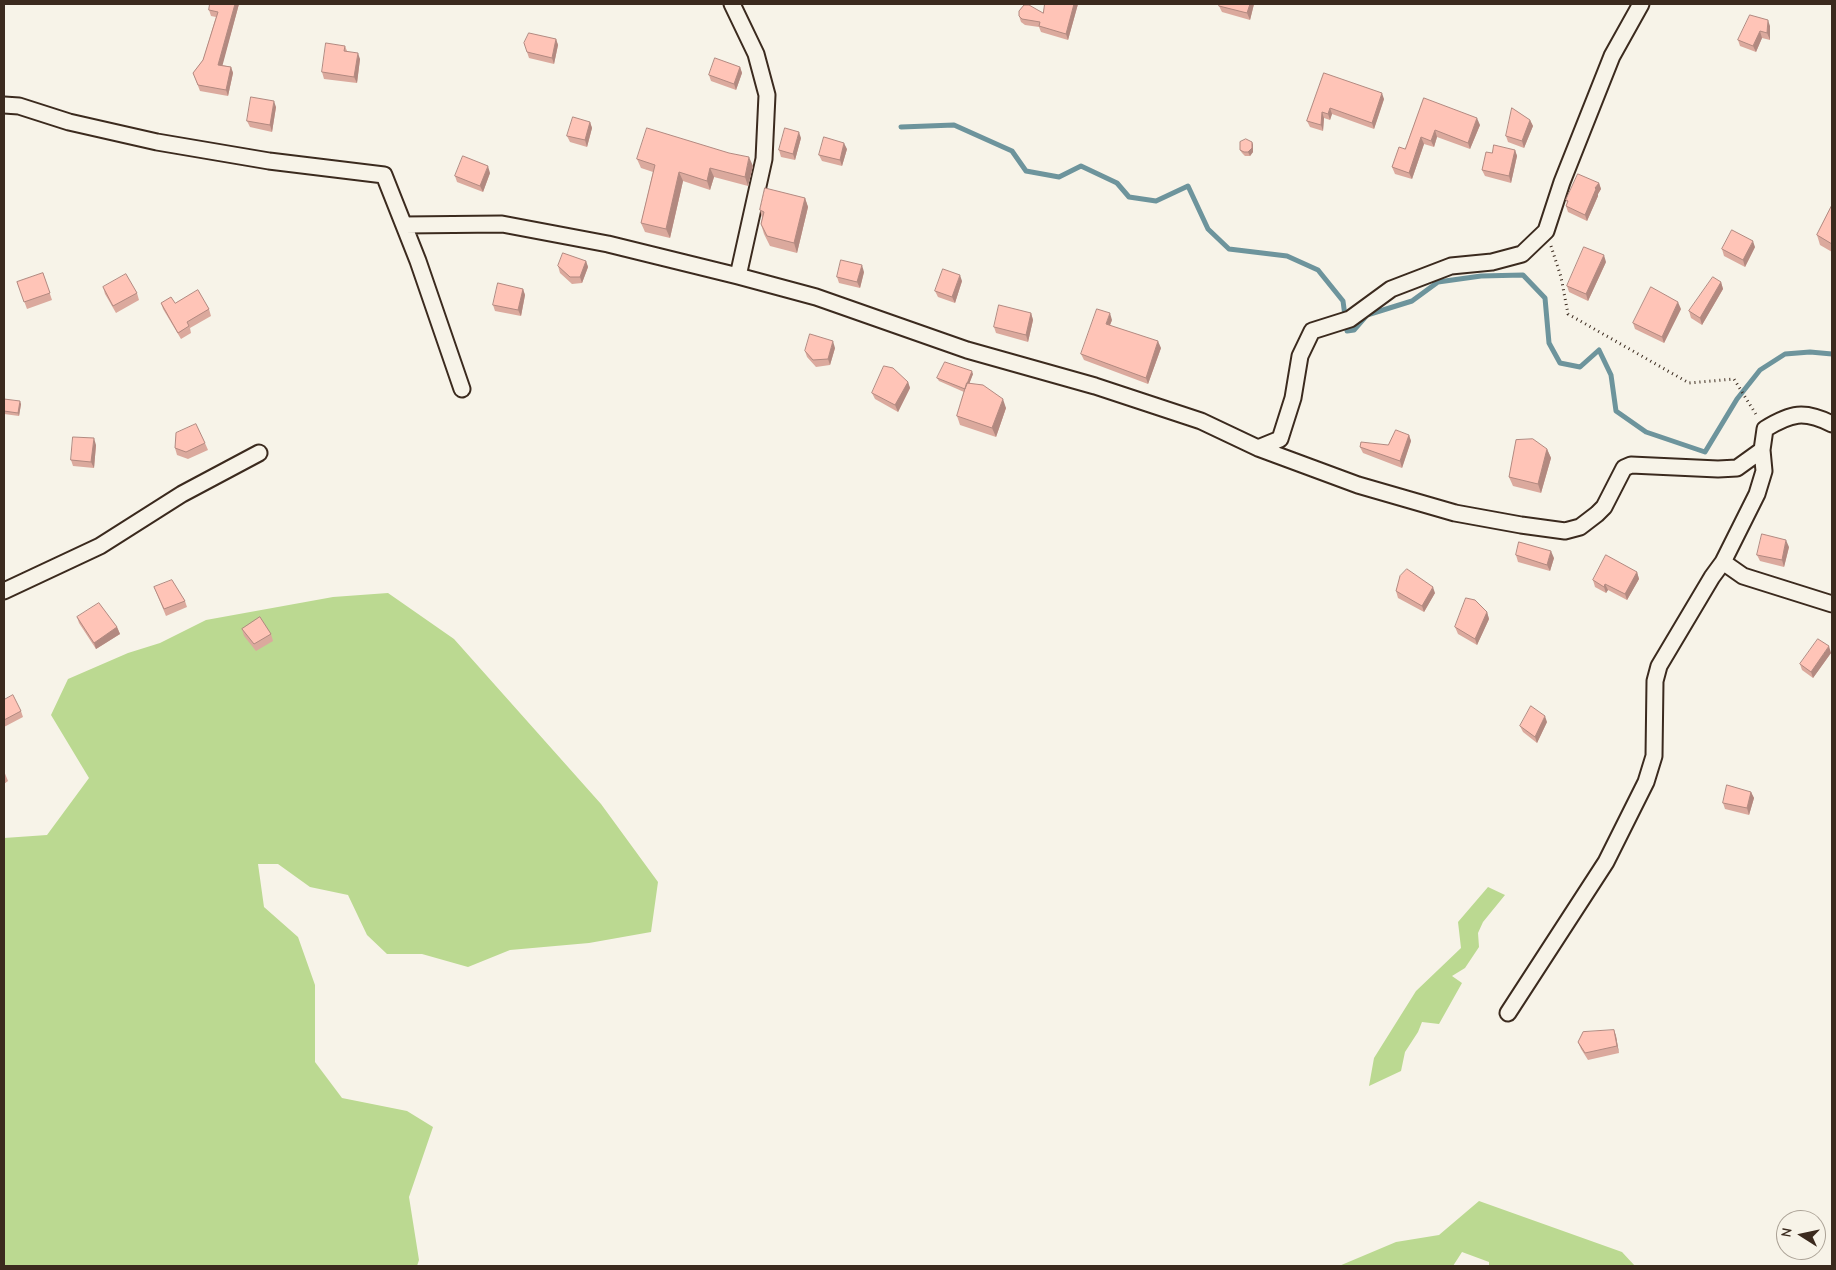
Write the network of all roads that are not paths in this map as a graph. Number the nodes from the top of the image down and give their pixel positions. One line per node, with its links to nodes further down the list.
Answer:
1 (732, 4): 5 (street)
2 (1642, 4): 8 (street)
3 (4, 105): 4 (street)
4 (404, 225): 5 (street); 6 (street)
5 (738, 276): 8 (street)
6 (462, 388)
7 (1832, 424): 9 (street)
8 (1258, 448): 9 (street)
9 (1762, 450): 11 (street)
10 (260, 453): 12 (street)
11 (1723, 562): 13 (street); 14 (street)
12 (4, 591)
13 (1832, 604)
14 (1508, 1013)

